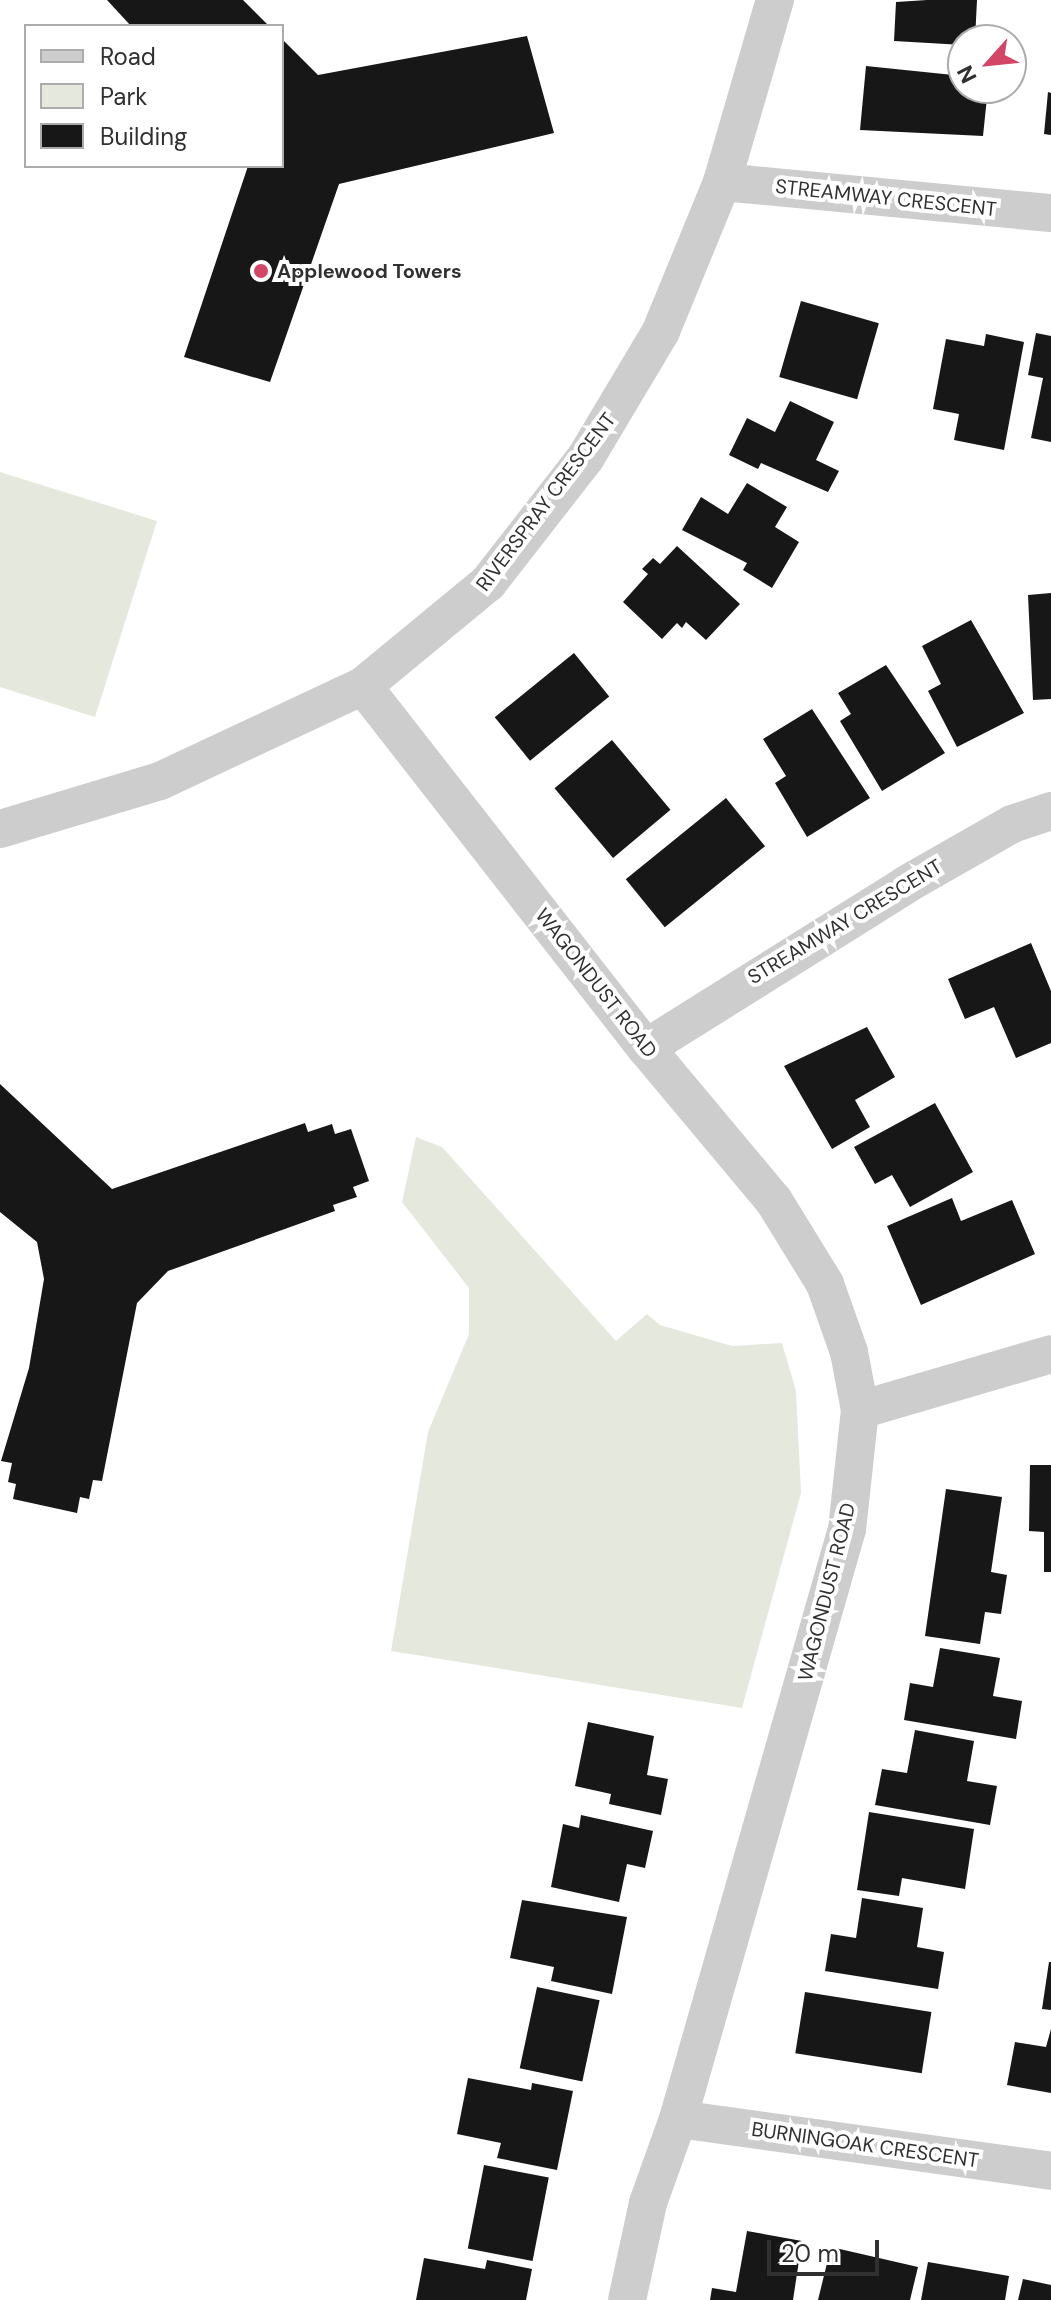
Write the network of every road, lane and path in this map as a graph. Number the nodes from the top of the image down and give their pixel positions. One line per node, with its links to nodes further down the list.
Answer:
1 (775, 0): 2 (street, RIVERSPRAY CRESCENT)
2 (722, 182): 3 (street, STREAMWAY CRESCENT); 4 (street, RIVERSPRAY CRESCENT)
3 (1051, 213)
4 (363, 686): 6 (street, RIVERSPRAY CRESCENT); 7 (street, WAGONDUST ROAD)
5 (1051, 811): 7 (street, STREAMWAY CRESCENT)
6 (0, 829)
7 (646, 1048): 9 (street, WAGONDUST ROAD)
8 (1051, 1354): 9 (street)
9 (860, 1410): 10 (street, WAGONDUST ROAD)
10 (678, 2119): 11 (street, BURNINGOAK CRESCENT); 12 (street, WAGONDUST ROAD)
11 (1051, 2171)
12 (627, 2300)

